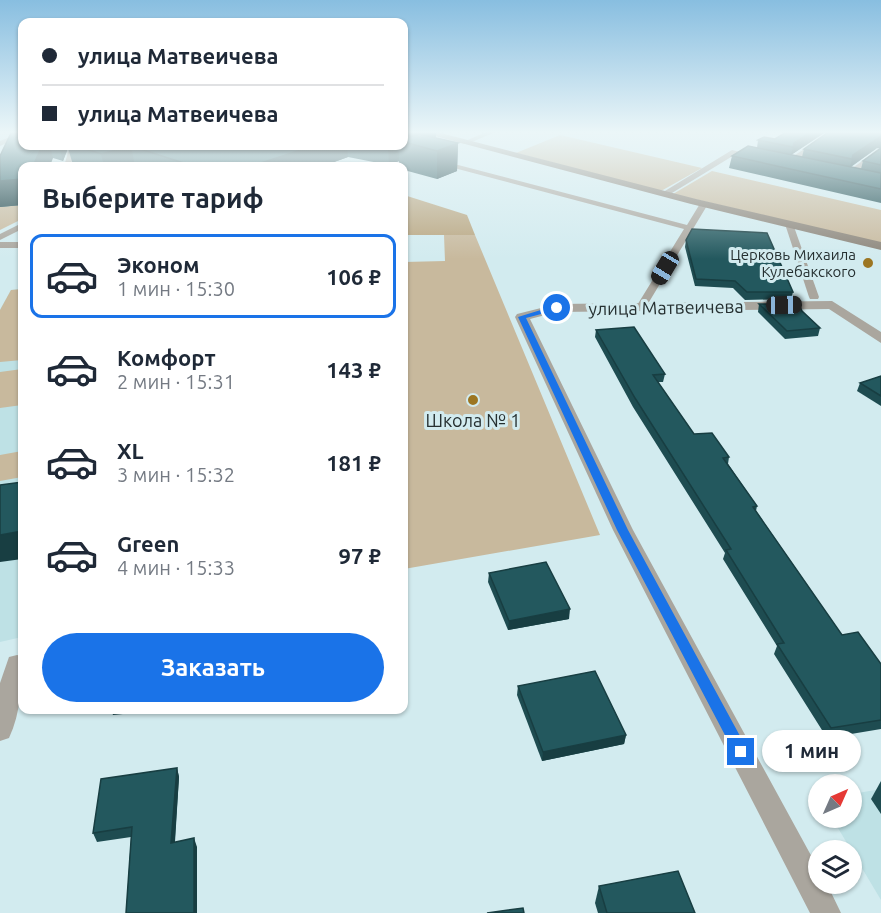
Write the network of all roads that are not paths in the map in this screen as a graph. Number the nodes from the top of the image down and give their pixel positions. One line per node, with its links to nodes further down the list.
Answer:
1 (486, 174): 10 (lane)
2 (584, 174): 6 (street)
3 (698, 174): 6 (lane)
4 (858, 174): 5 (lane)
5 (846, 176)
6 (664, 194): 7 (street)
7 (704, 204): 8 (street); 10 (lane)
8 (789, 224): 14 (street); 15 (lane)
9 (18, 228): 11 (lane)
10 (689, 228): 16 (lane)
11 (0, 237)
12 (0, 245): 13 (lane)
13 (18, 245)
14 (881, 246)
15 (823, 301): 16 (street, улица Матвеичева); 17 (street)
16 (641, 307): 20 (street, улица Матвеичева)
17 (881, 339)
18 (17, 664): 19 (street)
19 (0, 730)
20 (826, 913)

